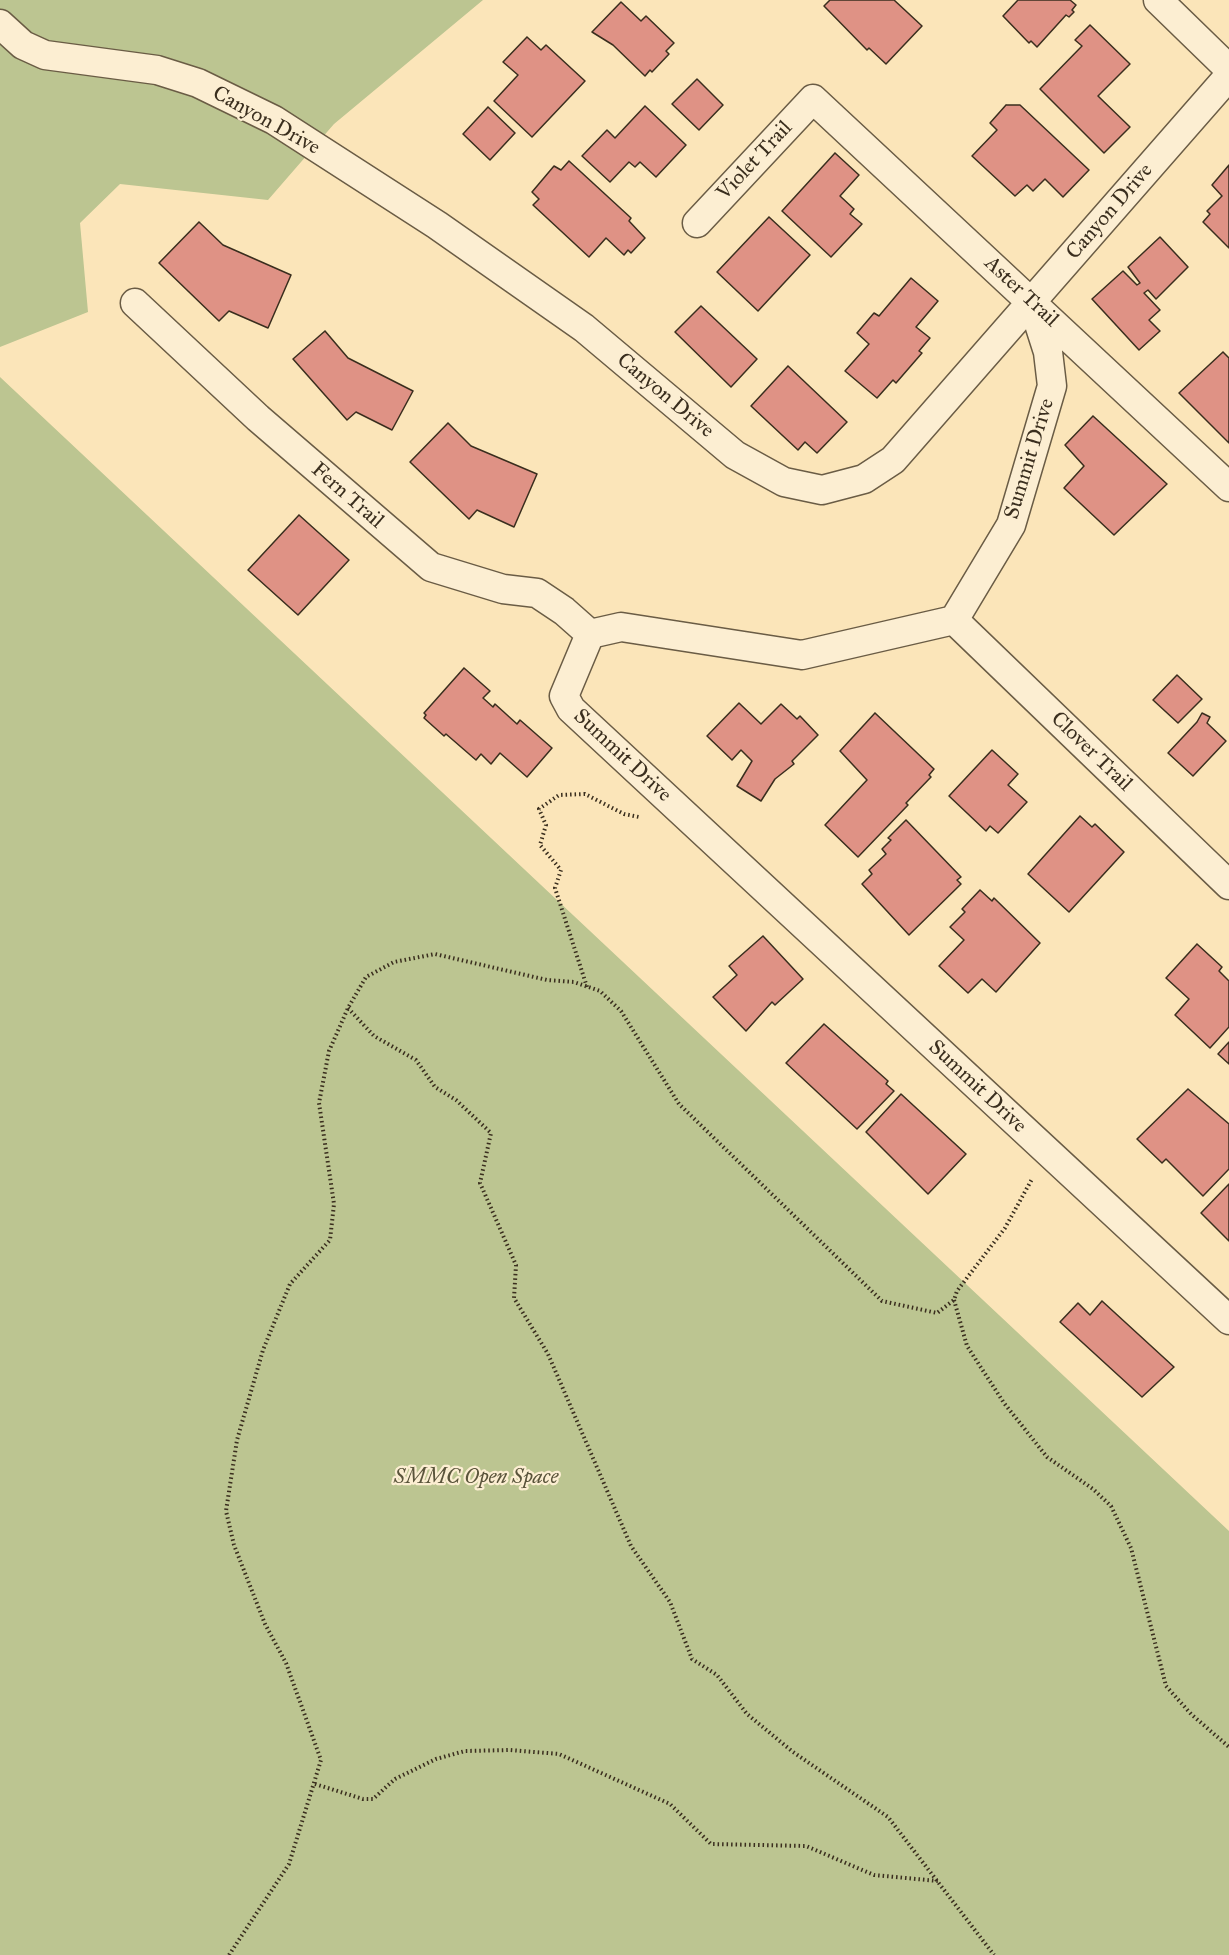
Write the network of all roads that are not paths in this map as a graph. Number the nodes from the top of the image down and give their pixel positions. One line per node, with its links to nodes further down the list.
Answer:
1 (1158, 0): 3 (street)
2 (0, 24): 7 (street, Canyon Drive)
3 (1229, 69)
4 (1229, 76): 7 (street, Canyon Drive)
5 (813, 99): 6 (street, Violet Trail); 7 (street, Aster Trail)
6 (697, 223)
7 (1032, 302): 9 (street, Aster Trail); 10 (street, Summit Drive)
8 (135, 303): 11 (street, Fern Trail)
9 (1229, 487)
10 (954, 620): 11 (street); 12 (street, Clover Trail)
11 (590, 634): 13 (street, Summit Drive)
12 (1229, 885)
13 (1229, 1320)

